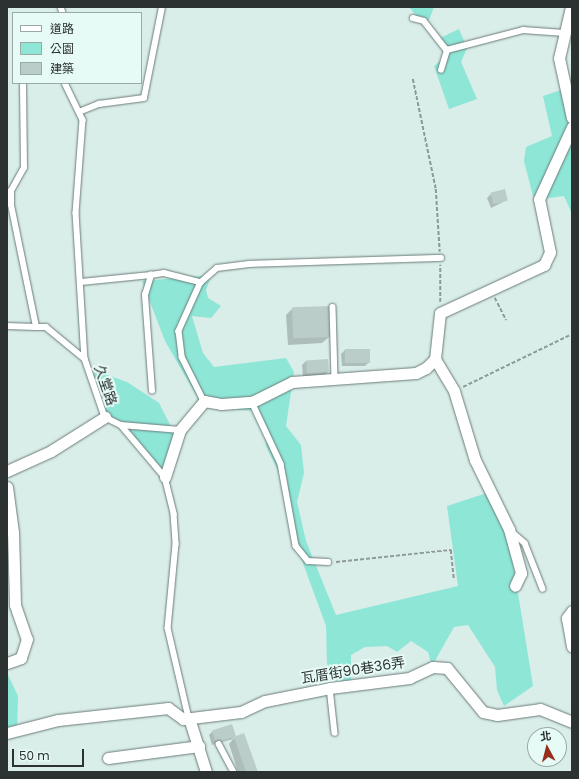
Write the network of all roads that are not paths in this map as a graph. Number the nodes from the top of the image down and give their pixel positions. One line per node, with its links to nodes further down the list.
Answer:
1 (162, 7): 9 (lane)
2 (571, 7): 4 (street)
3 (413, 18): 5 (lane)
4 (564, 33): 5 (lane); 10 (street)
5 (447, 50): 6 (lane)
6 (441, 70)
7 (65, 84): 9 (lane, 久堂路)
8 (23, 85): 18 (lane)
9 (79, 112): 14 (lane, 久堂路)
10 (572, 118)
11 (572, 127): 20 (street)
12 (440, 258): 15 (lane)
13 (151, 275): 14 (lane); 15 (lane); 22 (lane)
14 (82, 282): 19 (lane, 久堂路)
15 (201, 282): 23 (lane)
16 (333, 307): 21 (lane)
17 (7, 326): 18 (lane)
18 (36, 326): 19 (lane)
19 (85, 359): 25 (lane, 久堂路)
20 (435, 359): 21 (street); 31 (street)
21 (335, 379): 24 (street)
22 (152, 392)
23 (204, 401): 24 (street); 27 (street)
24 (252, 402): 32 (lane)
25 (105, 417): 26 (lane, 久堂路); 28 (street)
26 (121, 425): 27 (lane); 29 (lane, 久堂路)
27 (180, 430): 29 (street)
28 (7, 471)
29 (165, 477): 39 (lane, 久堂路)
30 (7, 487): 37 (street)
31 (509, 529): 33 (street); 34 (lane)
32 (328, 562)
33 (515, 586)
34 (543, 589)
35 (572, 611): 36 (street)
36 (572, 647)
37 (7, 663)
38 (330, 688): 39 (street, 瓦厝街90巷36弄); 40 (street, 瓦厝街90巷36弄); 42 (lane)
39 (189, 718): 41 (street); 44 (street)
40 (572, 722)
41 (7, 733)
42 (335, 733)
43 (219, 744): 47 (lane)
44 (199, 746): 45 (street); 46 (street)
45 (108, 758)
46 (206, 772)
47 (234, 772)

